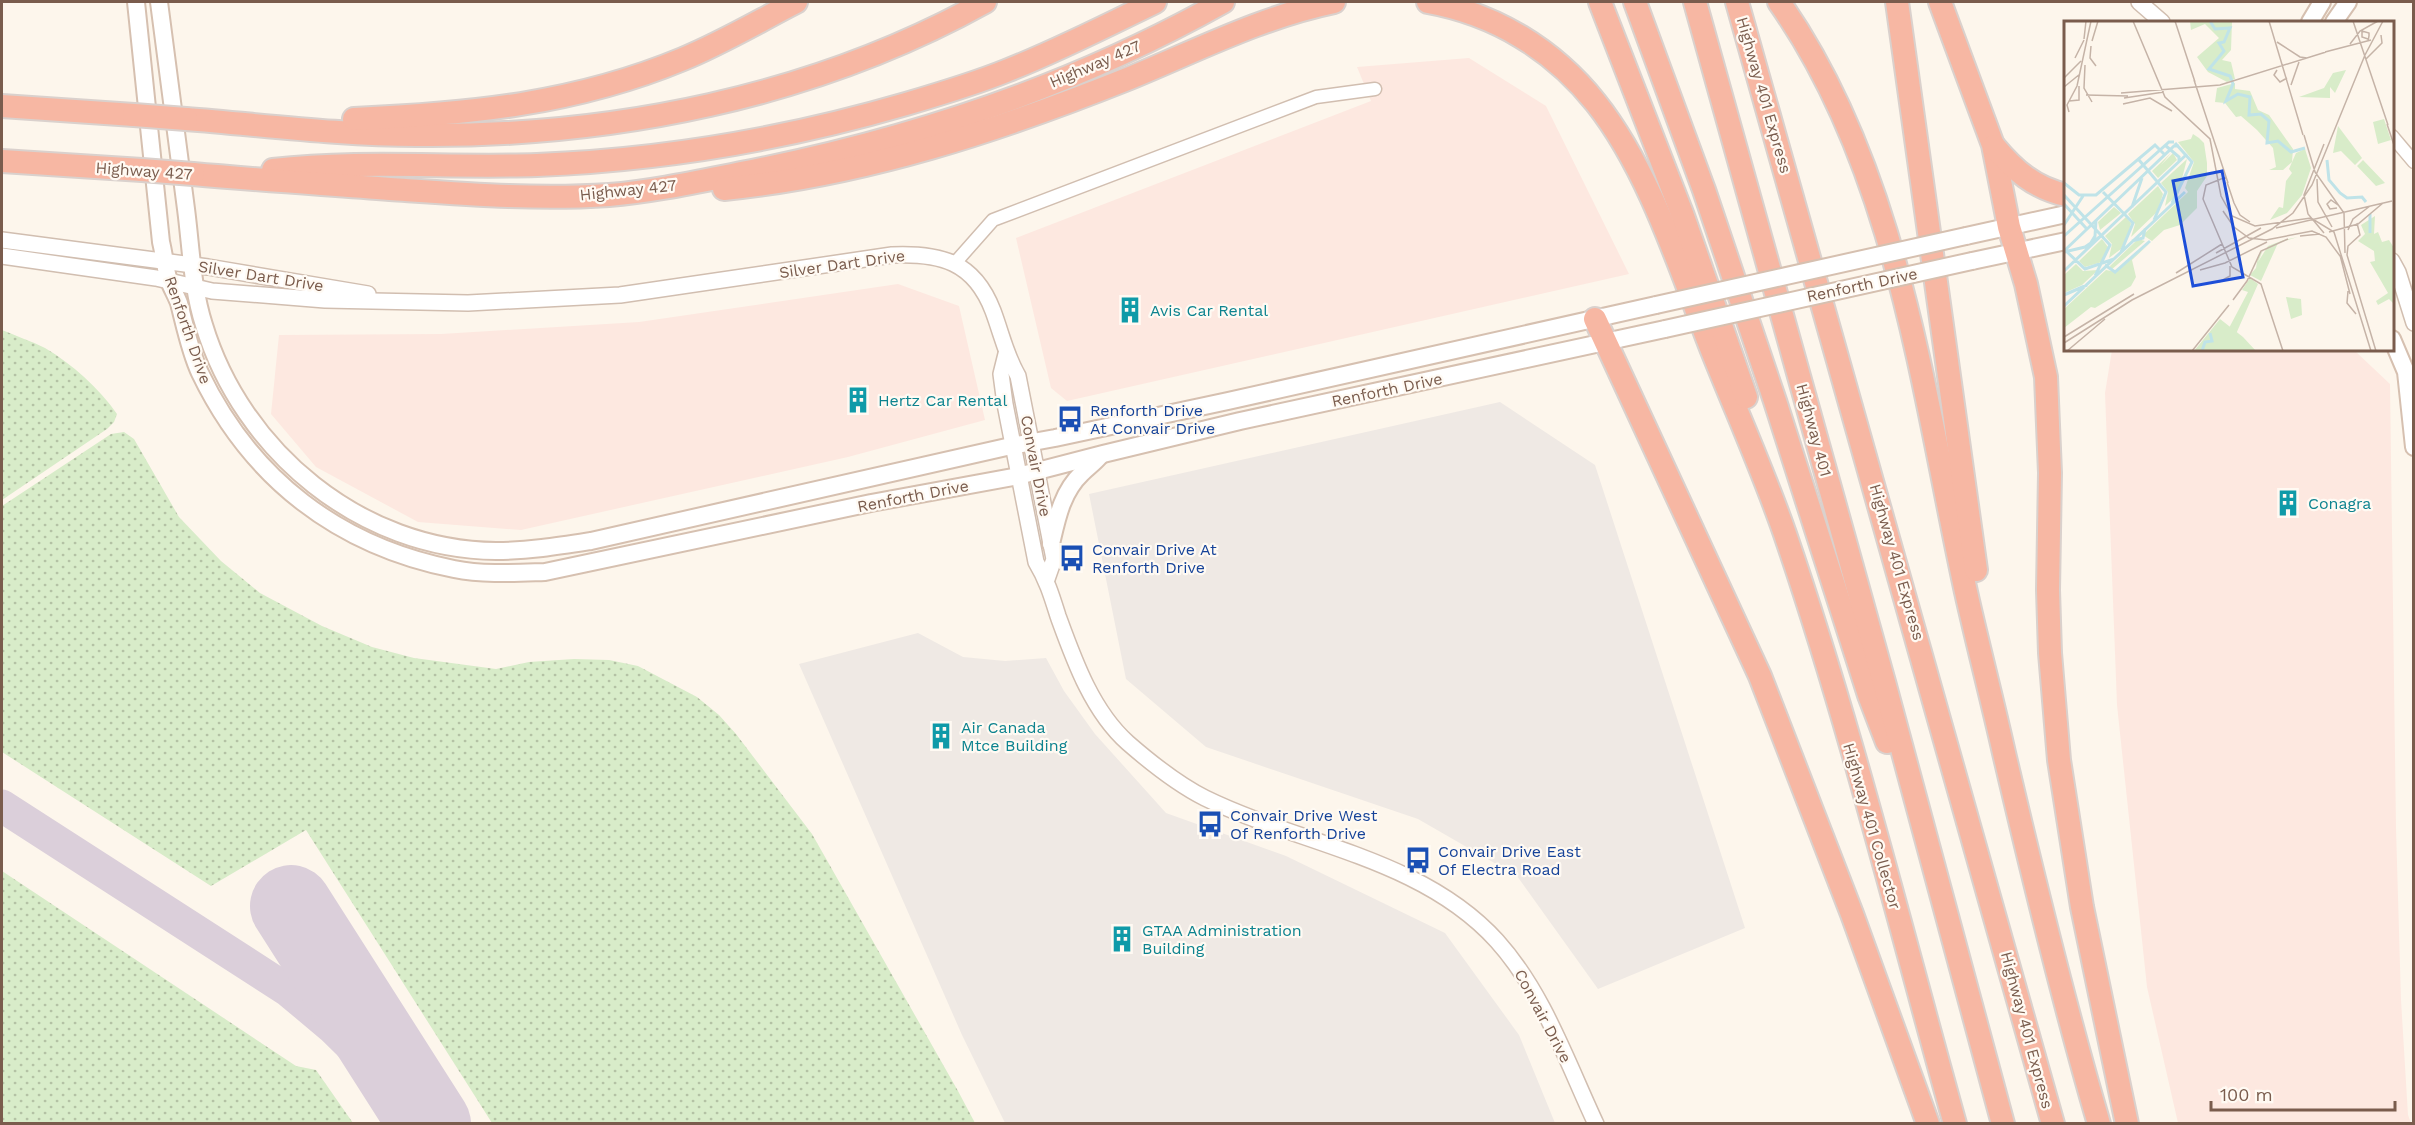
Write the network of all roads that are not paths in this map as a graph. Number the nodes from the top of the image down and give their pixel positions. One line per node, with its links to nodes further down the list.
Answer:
1 (136, 2): 38 (main road, Renforth Drive)
2 (159, 2): 41 (main road, Renforth Drive)
3 (796, 2): 24 (highway)
4 (985, 2): 24 (highway)
5 (1155, 2): 29 (highway)
6 (1223, 2): 31 (highway, Highway 427)
7 (1334, 2): 31 (highway)
8 (1428, 2): 56 (highway)
9 (1600, 2): 56 (highway)
10 (1635, 2): 60 (highway)
11 (1695, 2): 60 (highway, Highway 401)
12 (1737, 2): 65 (highway, Highway 401 Express)
13 (1779, 2): 59 (highway)
14 (1896, 2): 59 (highway)
15 (1940, 2): 26 (highway)
16 (2139, 2): 19 (street)
17 (2322, 2): 20 (main road)
18 (2348, 2): 21 (main road)
19 (2161, 21)
20 (2311, 21)
21 (2335, 21)
22 (1375, 88): 39 (street)
23 (2, 106): 24 (highway, bridge)
24 (235, 123)
25 (2394, 138): 28 (street)
26 (1993, 144): 30 (highway); 33 (highway)
27 (2, 161): 29 (highway, Highway 427, bridge)
28 (2414, 162)
29 (201, 175): 31 (highway, Highway 427)
30 (2064, 194)
31 (612, 195)
32 (2064, 214): 33 (main road, Renforth Drive)
33 (2009, 227): 36 (highway); 45 (main road, Renforth Drive, bridge)
34 (2, 240): 38 (street, Silver Dart Drive)
35 (2064, 242): 36 (main road, Renforth Drive)
36 (2016, 251): 47 (main road, Renforth Drive, bridge); 67 (highway)
37 (2, 256): 42 (street, Silver Dart Drive)
38 (165, 262): 41 (street, Silver Dart Drive); 42 (main road, Renforth Drive)
39 (955, 262): 44 (street, Silver Dart Drive); 49 (street, Convair Drive)
40 (2394, 265): 46 (street)
41 (192, 266): 43 (main road, Renforth Drive); 44 (street, Silver Dart Drive)
42 (169, 280): 43 (street, Silver Dart Drive); 55 (main road, Renforth Drive)
43 (196, 287): 44 (street, Silver Dart Drive); 51 (main road, Renforth Drive)
44 (412, 301)
45 (1595, 319): 47 (highway); 50 (main road, Renforth Drive)
46 (2414, 323)
47 (1606, 342): 53 (main road, Renforth Drive); 62 (highway)
48 (2394, 344): 52 (main road)
49 (1006, 354): 50 (street, Convair Drive); 51 (street, Convair Drive)
50 (1032, 443): 51 (main road, Renforth Drive); 54 (street, Convair Drive)
51 (1011, 446): 55 (street, Convair Drive)
52 (2414, 447)
53 (1103, 454): 54 (main road, Renforth Drive); 57 (main road)
54 (1037, 472): 55 (main road, Renforth Drive); 57 (street, Convair Drive)
55 (1018, 476): 58 (street, Convair Drive)
56 (1783, 530): 63 (highway, Highway 401 Collector)
57 (1051, 544): 58 (street, Convair Drive)
58 (1047, 579): 61 (street, Convair Drive)
59 (2004, 753): 66 (highway)
60 (1931, 859): 64 (highway)
61 (1596, 1124)
62 (1928, 1124)
63 (1955, 1124)
64 (2003, 1124)
65 (2053, 1124)
66 (2099, 1124)
67 (2127, 1124)

